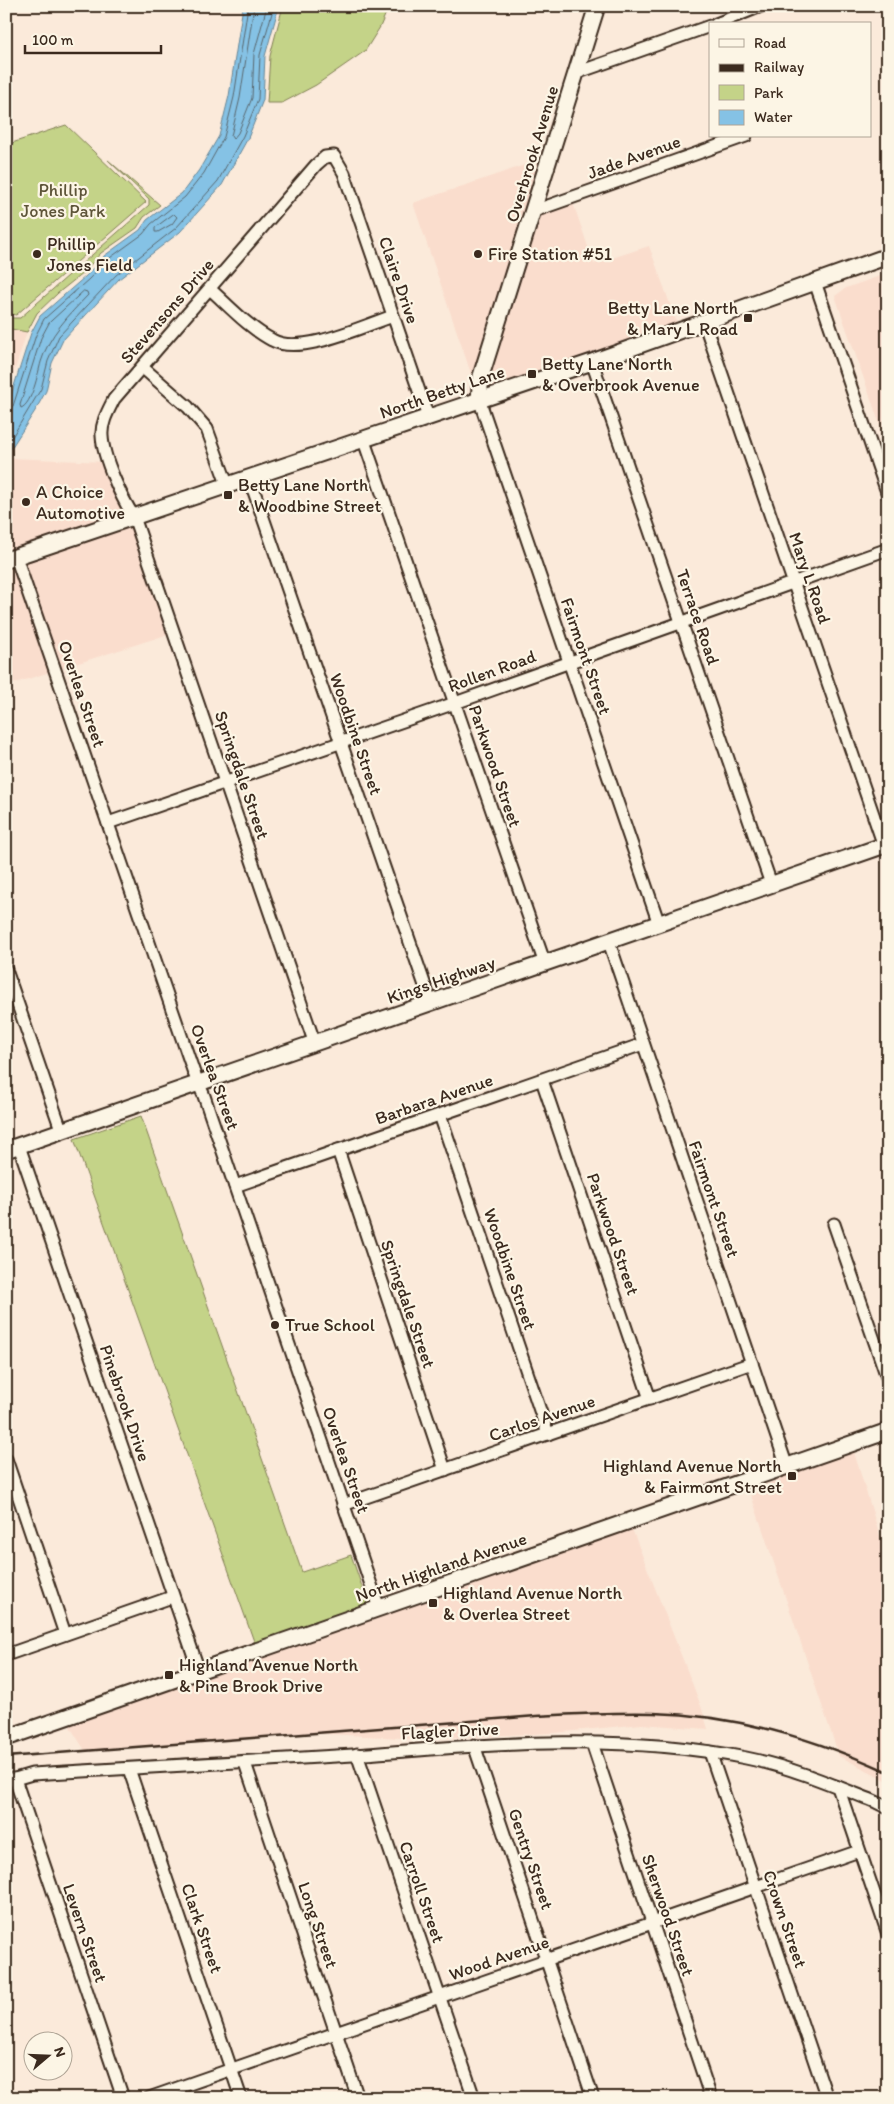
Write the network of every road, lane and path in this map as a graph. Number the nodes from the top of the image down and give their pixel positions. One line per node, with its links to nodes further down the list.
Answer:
1 (597, 6): 5 (street, Overbrook Avenue)
2 (762, 6): 3 (street)
3 (721, 22)
4 (709, 26): 5 (street)
5 (576, 73): 8 (street, Overbrook Avenue)
6 (740, 138): 8 (street, Jade Avenue)
7 (334, 156): 11 (street, Stevensons Drive); 12 (street, Claire Drive)
8 (534, 212): 16 (street, Overbrook Avenue)
9 (888, 256): 10 (street, North Betty Lane)
10 (815, 282): 13 (street, North Betty Lane); 21 (street)
11 (210, 289): 12 (street); 15 (street, Stevensons Drive)
12 (393, 316): 17 (street, Claire Drive)
13 (704, 322): 14 (street, North Betty Lane); 25 (street, Mary L Road)
14 (592, 362): 16 (street, North Betty Lane); 26 (street, Terrace Road)
15 (142, 368): 20 (street); 22 (street, Stevensons Drive)
16 (479, 400): 17 (street, North Betty Lane); 27 (street, Fairmont Street)
17 (428, 417): 18 (street, North Betty Lane)
18 (363, 438): 19 (street, North Betty Lane); 28 (street, Parkwood Street)
19 (249, 477): 20 (street, North Betty Lane); 29 (street, Woodbine Street)
20 (227, 484): 22 (street, North Betty Lane)
21 (888, 496)
22 (134, 517): 24 (street, North Betty Lane); 30 (street, Springdale Street)
23 (888, 549): 25 (street, Rollen Road)
24 (11, 559): 31 (street, Overlea Street)
25 (793, 583): 26 (street, Rollen Road); 32 (street, Mary L Road)
26 (681, 622): 27 (street, Rollen Road); 33 (street, Terrace Road)
27 (570, 662): 28 (street, Rollen Road); 34 (street, Fairmont Street)
28 (455, 703): 29 (street, Rollen Road); 36 (street, Parkwood Street)
29 (340, 741): 30 (street, Rollen Road); 38 (street, Woodbine Street)
30 (226, 781): 31 (street, Rollen Road); 39 (street, Springdale Street)
31 (108, 823): 42 (street, Overlea Street)
32 (886, 845): 33 (street, Kings Highway)
33 (771, 884): 34 (street, Kings Highway)
34 (660, 924): 35 (street, Kings Highway)
35 (609, 942): 36 (street, Kings Highway); 40 (street, Fairmont Street)
36 (545, 964): 38 (street, Kings Highway)
37 (6, 970): 44 (street)
38 (431, 1003): 39 (street, Kings Highway)
39 (315, 1044): 42 (street, Kings Highway)
40 (643, 1044): 41 (street, Barbara Avenue); 49 (street, Fairmont Street)
41 (542, 1080): 43 (street, Barbara Avenue); 51 (street, Parkwood Street)
42 (199, 1085): 44 (street, Kings Highway); 47 (street, Overlea Street)
43 (440, 1115): 46 (street, Barbara Avenue); 53 (street, Woodbine Street)
44 (62, 1132): 45 (street, Kings Highway)
45 (13, 1148): 58 (street, Pinebrook Drive)
46 (338, 1150): 47 (street, Barbara Avenue); 56 (street, Springdale Street)
47 (235, 1186): 57 (street, Overlea Street)
48 (834, 1224): 50 (street)
49 (752, 1363): 51 (street, Carlos Avenue); 55 (street, Fairmont Street)
50 (888, 1380)
51 (650, 1399): 53 (street, Carlos Avenue)
52 (888, 1431): 55 (street, North Highland Avenue)
53 (548, 1434): 56 (street, Carlos Avenue)
54 (6, 1459): 60 (street)
55 (787, 1467): 59 (street, North Highland Avenue)
56 (445, 1470): 57 (street, Carlos Avenue)
57 (343, 1505): 59 (street, Overlea Street)
58 (172, 1597): 60 (street); 62 (street, Pinebrook Drive)
59 (379, 1608): 62 (street, North Highland Avenue)
60 (65, 1634): 61 (street)
61 (6, 1655)
62 (199, 1672): 63 (street, North Highland Avenue)
63 (6, 1738)
64 (592, 1743): 65 (street, Flagler Drive); 66 (street, Flagler Drive); 75 (street, Sherwood Street)
65 (474, 1745): 67 (street, Flagler Drive); 77 (street, Gentry Street)
66 (710, 1752): 71 (street, Flagler Drive); 74 (street, Crown Street)
67 (357, 1754): 68 (street, Flagler Drive); 78 (street, Carroll Street)
68 (245, 1762): 69 (street, Flagler Drive); 79 (street, Long Street)
69 (129, 1769): 70 (street, Flagler Drive); 80 (street, Clark Street)
70 (10, 1779): 81 (street, Levern Street)
71 (838, 1787): 72 (street, Flagler Drive); 73 (street)
72 (888, 1808)
73 (860, 1851): 74 (street, Wood Avenue); 76 (street)
74 (756, 1886): 75 (street, Wood Avenue); 88 (street, Crown Street)
75 (652, 1923): 77 (street, Wood Avenue); 87 (street, Sherwood Street)
76 (888, 1934)
77 (547, 1960): 78 (street, Wood Avenue); 86 (street, Gentry Street)
78 (439, 1997): 79 (street, Wood Avenue); 85 (street, Carroll Street)
79 (337, 2034): 80 (street, Wood Avenue); 84 (street, Long Street)
80 (232, 2070): 82 (street, Wood Avenue); 83 (street, Clark Street)
81 (123, 2098)
82 (149, 2098)
83 (241, 2098)
84 (358, 2098)
85 (474, 2098)
86 (593, 2098)
87 (711, 2098)
88 (827, 2098)

